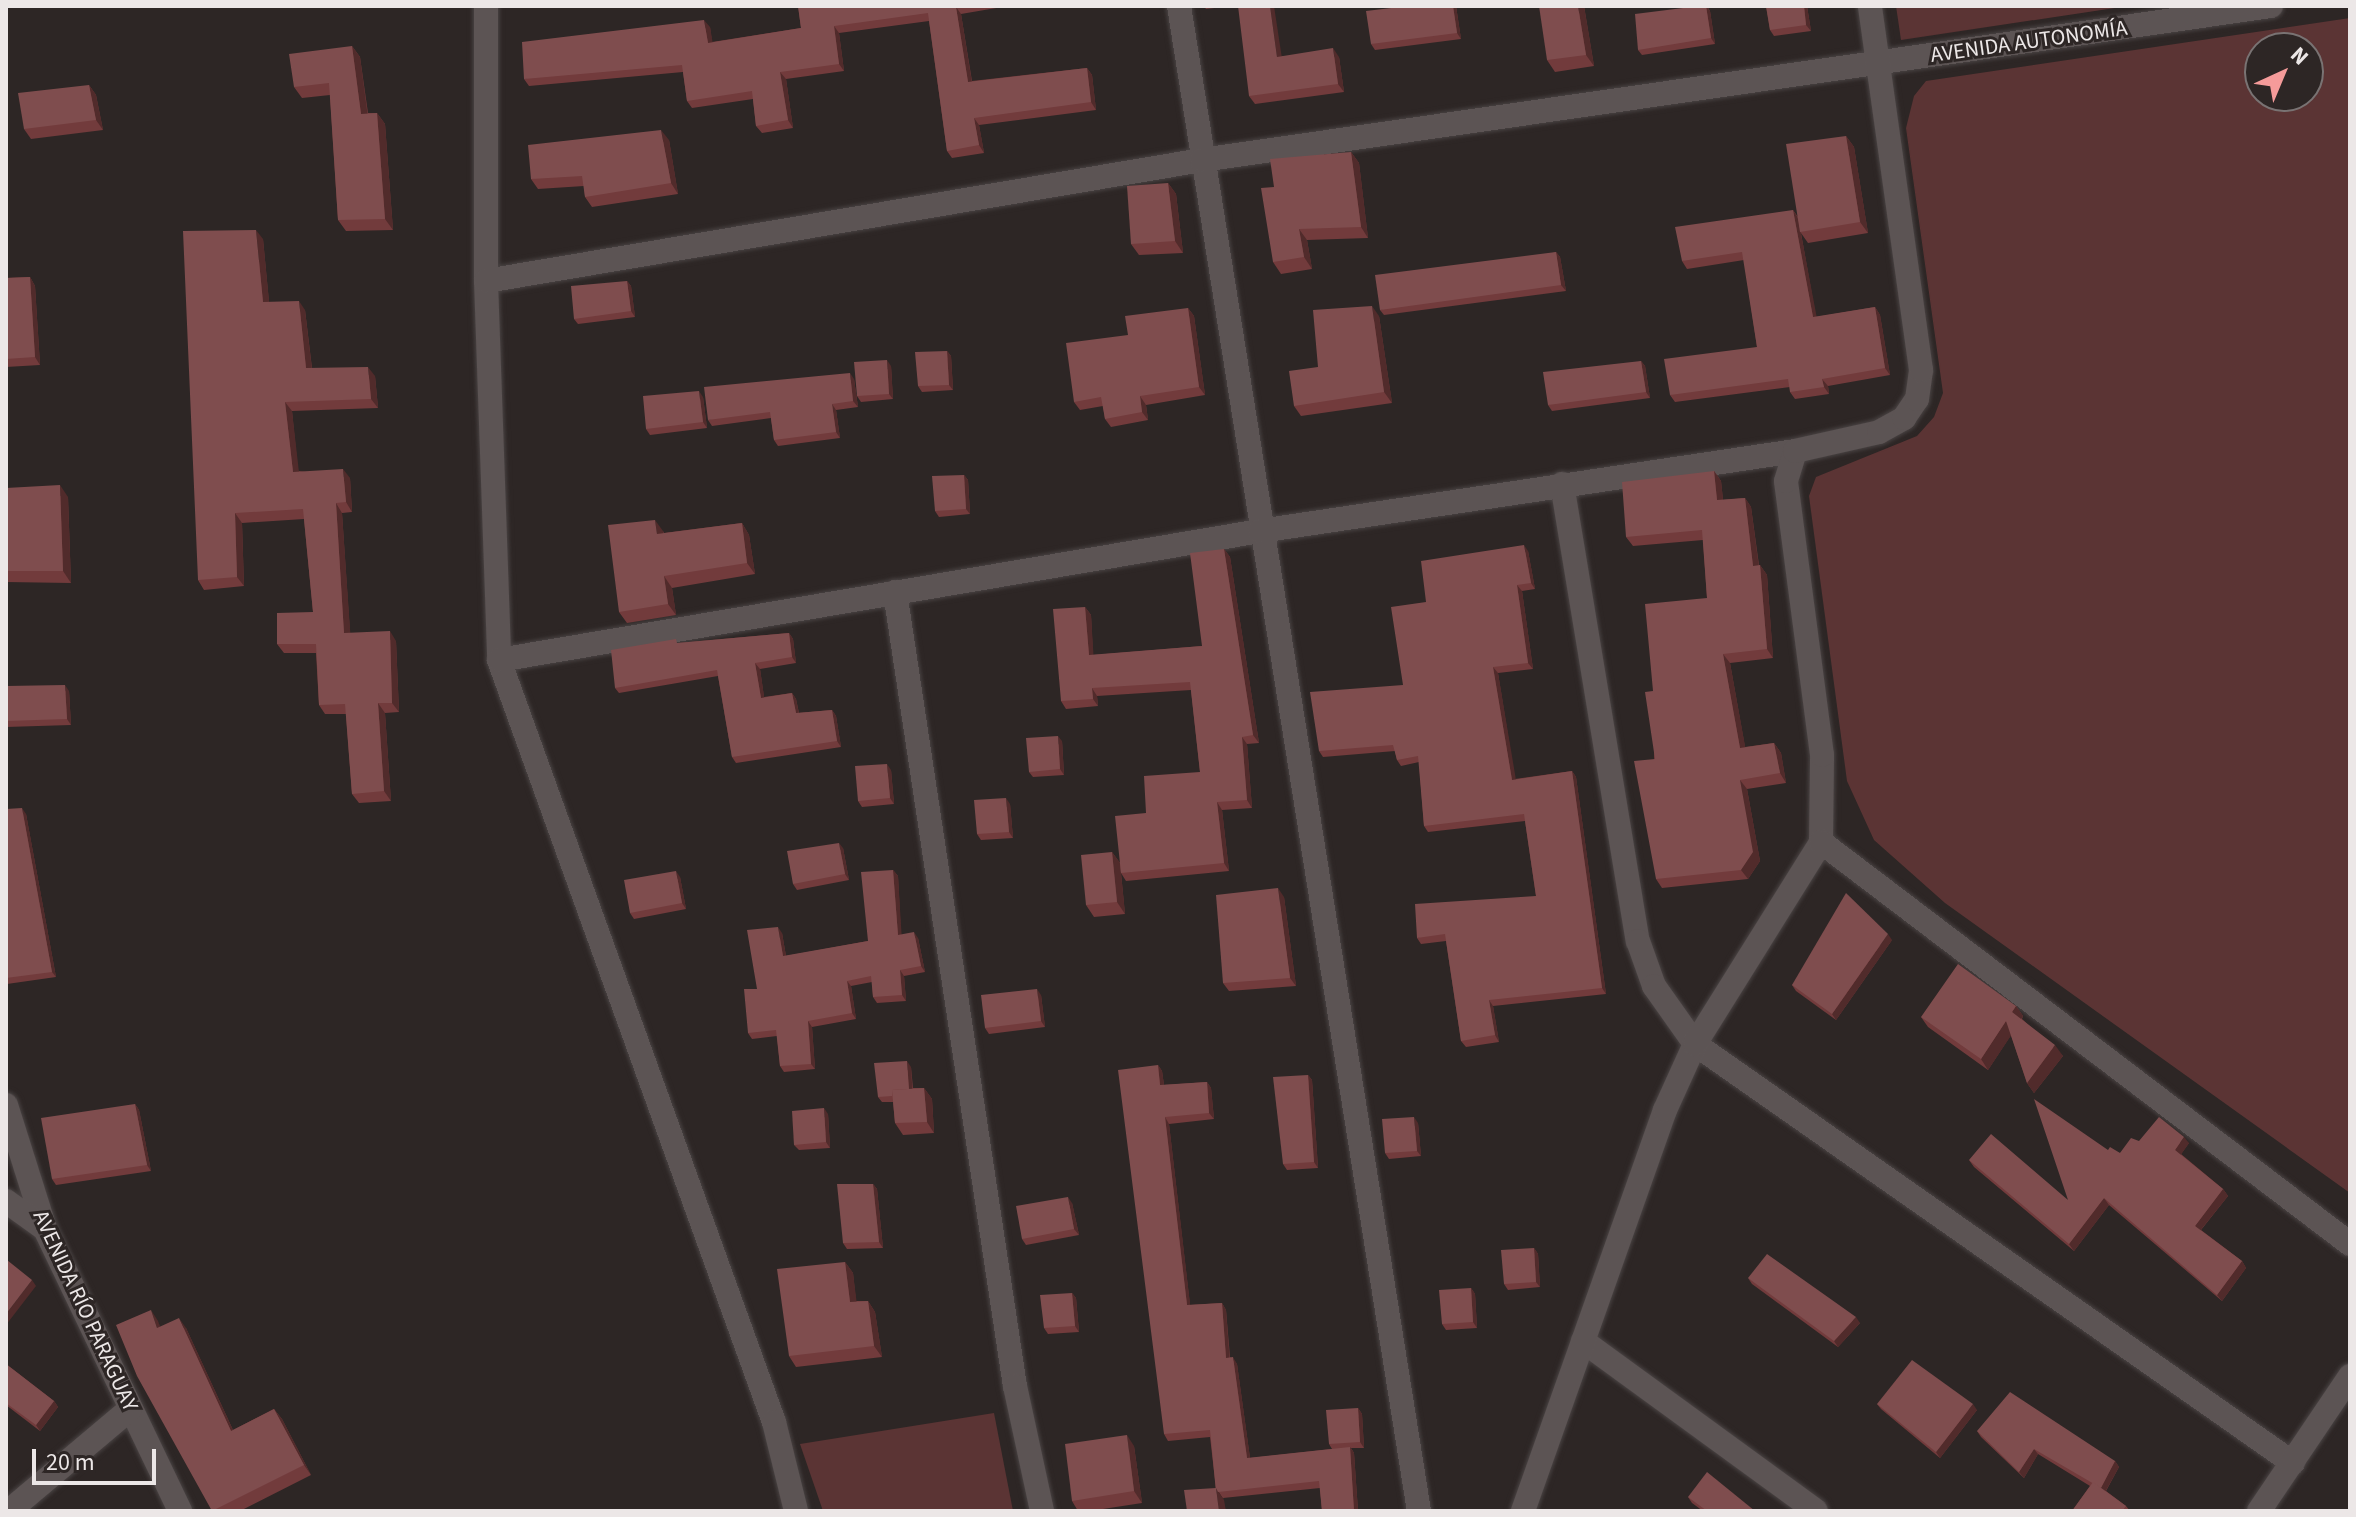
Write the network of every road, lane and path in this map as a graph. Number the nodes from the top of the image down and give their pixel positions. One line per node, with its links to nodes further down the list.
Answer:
1 (486, 6): 7 (street)
2 (1179, 6): 6 (street)
3 (1870, 6): 5 (street)
4 (2271, 6): 5 (street, AVENIDA AUTONOMÍA)
5 (1882, 63): 6 (street, AVENIDA AUTONOMÍA); 8 (street)
6 (1202, 160): 7 (street, AVENIDA AUTONOMÍA); 10 (street)
7 (486, 281): 12 (street)
8 (1795, 451): 9 (street); 13 (street)
9 (1562, 484): 10 (street); 14 (street)
10 (1260, 531): 11 (street); 27 (street)
11 (895, 592): 12 (street); 26 (street)
12 (499, 660): 25 (street)
13 (1821, 842): 14 (street); 18 (street)
14 (1695, 1044): 19 (street); 22 (street)
15 (6, 1105): 17 (street, AVENIDA RÍO PARAGUAY)
16 (6, 1201): 17 (street)
17 (45, 1229): 21 (street, AVENIDA RÍO PARAGUAY)
18 (2350, 1244)
19 (1583, 1341): 28 (street); 29 (street)
20 (2350, 1376): 22 (street)
21 (130, 1409): 23 (street); 24 (street, AVENIDA RÍO PARAGUAY)
22 (2293, 1463): 30 (street)
23 (9, 1511)
24 (180, 1511)
25 (796, 1511)
26 (1042, 1511)
27 (1419, 1511)
28 (1523, 1511)
29 (1816, 1511)
30 (2259, 1511)

